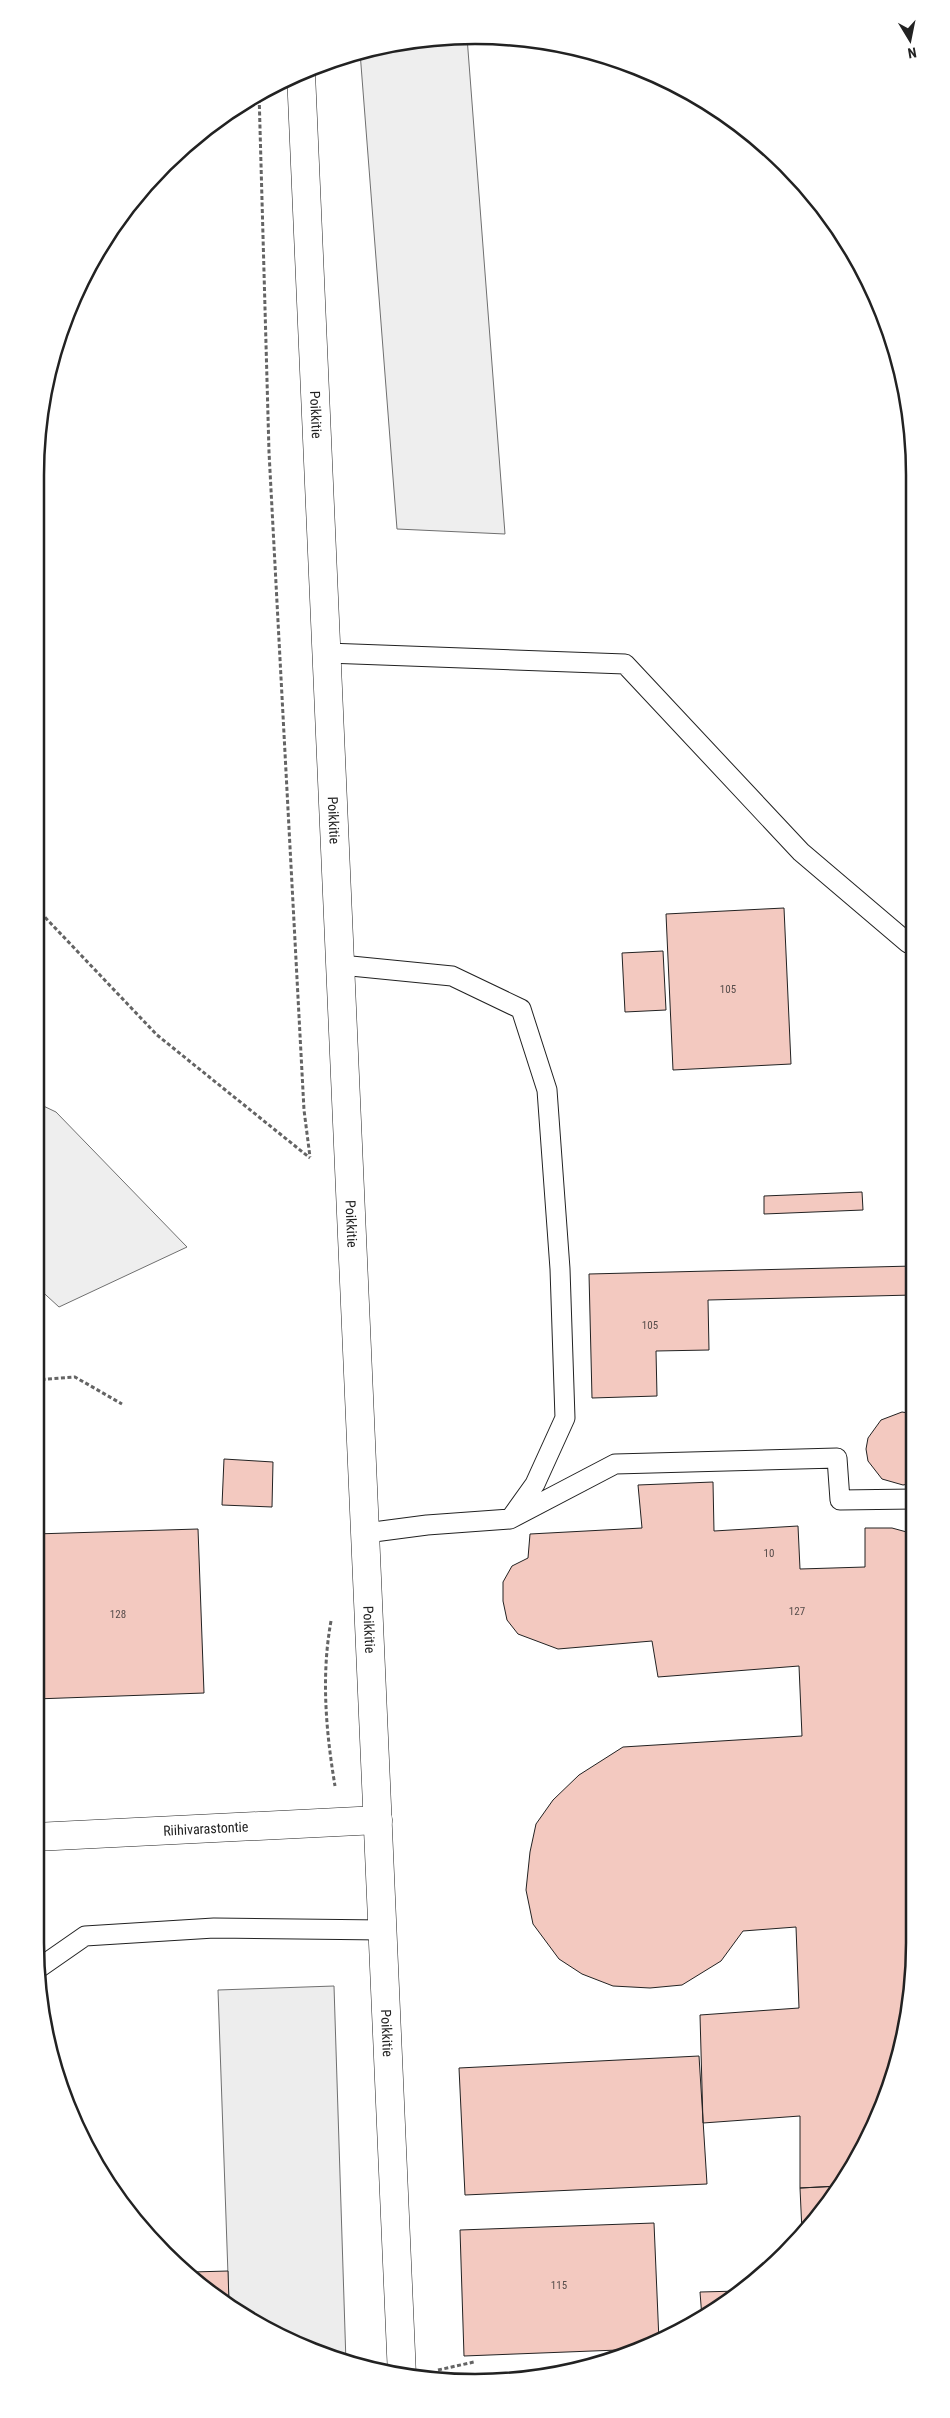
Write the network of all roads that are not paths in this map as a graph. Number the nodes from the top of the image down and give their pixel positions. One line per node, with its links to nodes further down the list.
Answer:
1 (301, 81): 2 (street, Poikkitie)
2 (327, 653): 3 (lane); 4 (street, Poikkitie)
3 (906, 940)
4 (342, 965): 6 (lane); 7 (street, Poikkitie)
5 (906, 1499): 6 (lane)
6 (510, 1519): 7 (lane)
7 (366, 1533): 8 (street, Poikkitie)
8 (378, 1820): 9 (street, Riihivarastontie); 10 (street, Poikkitie)
9 (44, 1837)
10 (382, 1930): 11 (lane); 12 (street, Poikkitie)
11 (45, 1964)
12 (402, 2368)

